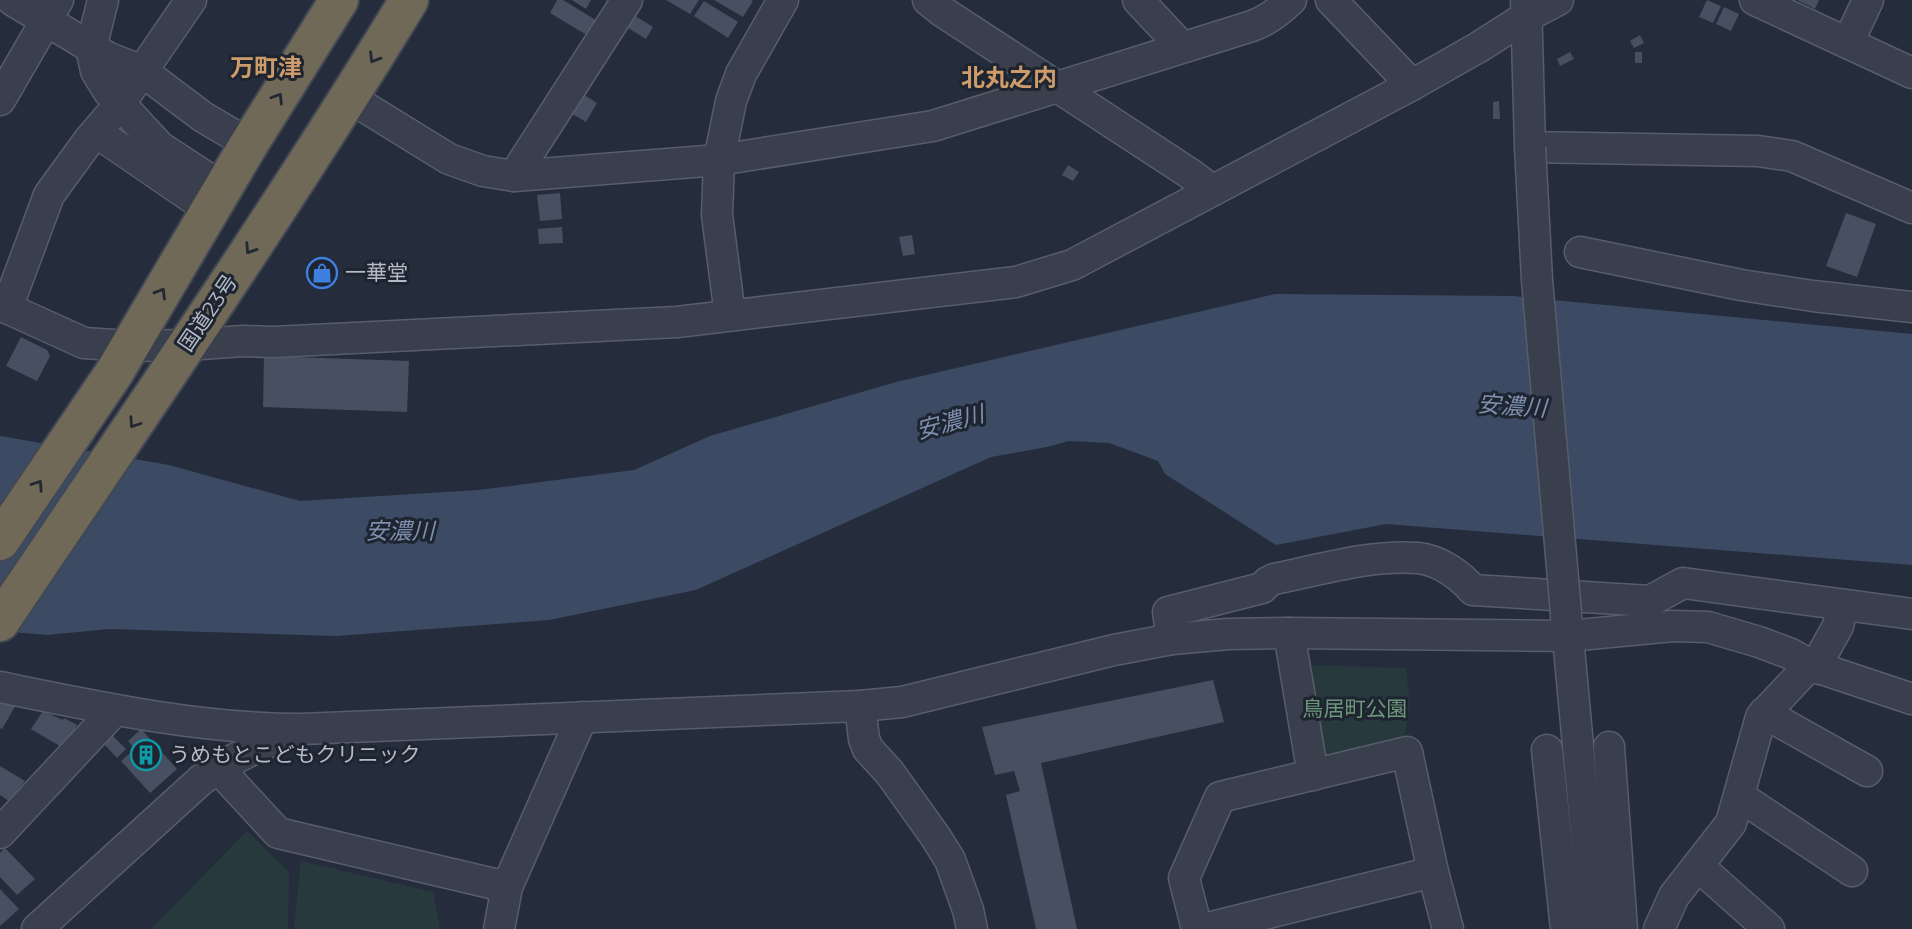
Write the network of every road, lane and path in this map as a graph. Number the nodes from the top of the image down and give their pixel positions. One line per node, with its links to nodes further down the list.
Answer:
1 (12, 0): 16 (street)
2 (103, 0): 19 (street)
3 (191, 0): 20 (street)
4 (339, 0): 28 (highway, one-way to 4)
5 (409, 0): 24 (highway, 国道23号, one-way to 24)
6 (627, 0): 31 (street)
7 (783, 0): 30 (street)
8 (928, 0): 23 (street)
9 (1138, 0): 18 (street)
10 (1291, 0): 18 (street)
11 (1331, 0): 22 (street)
12 (1558, 0): 15 (street)
13 (1755, 0): 17 (street)
14 (1868, 0): 17 (street)
15 (1526, 9): 22 (street); 29 (street)
16 (52, 10): 19 (street); 25 (street)
17 (1848, 43): 21 (street)
18 (1182, 47): 23 (street)
19 (91, 48): 20 (street); 26 (street)
20 (142, 71): 26 (street); 28 (street)
21 (1912, 73)
22 (1412, 85): 32 (street)
23 (1057, 87): 30 (street); 32 (street)
24 (350, 97): 31 (street); 39 (highway, 国道23号, one-way to 39)
25 (0, 100)
26 (119, 105): 27 (street); 33 (street)
27 (96, 132): 33 (street); 36 (street)
28 (249, 144): 33 (highway)
29 (1530, 147): 34 (street); 45 (street, bridge)
30 (719, 160): 31 (street); 38 (street)
31 (514, 176)
32 (1212, 190): 38 (street)
33 (217, 199): 40 (highway, one-way to 33)
34 (1912, 208)
35 (1580, 252): 37 (street)
36 (3, 306): 40 (street)
37 (1912, 307)
38 (730, 315): 39 (street)
39 (180, 356): 40 (street); 44 (highway, 国道23号, one-way to 44)
40 (122, 359): 41 (highway, one-way to 40)
41 (0, 541)
42 (1843, 605): 43 (street); 47 (street); 48 (street)
43 (1912, 614)
44 (0, 622)
45 (1567, 625): 46 (street); 48 (street); 74 (street)
46 (1289, 633): 47 (street); 60 (street)
47 (1172, 639): 51 (street)
48 (1815, 667): 50 (street); 53 (street)
49 (0, 687): 52 (street)
50 (1912, 699)
51 (860, 706): 54 (street); 69 (street)
52 (115, 710): 55 (street); 62 (street)
53 (1764, 713): 59 (street); 61 (street)
54 (582, 717): 55 (street); 66 (street)
55 (301, 729): 58 (street)
56 (1609, 747): 75 (street)
57 (1547, 750): 73 (street)
58 (218, 768): 66 (street); 67 (street)
59 (1867, 771)
60 (1312, 775): 65 (street); 70 (street)
61 (1739, 796): 63 (street); 64 (street)
62 (0, 833)
63 (1698, 866): 76 (street); 77 (street)
64 (1852, 871)
65 (1433, 872): 71 (street); 72 (street)
66 (507, 887): 68 (street)
67 (37, 929)
68 (499, 929)
69 (972, 929)
70 (1197, 929)
71 (1204, 929)
72 (1448, 929)
73 (1566, 929)
74 (1595, 929)
75 (1622, 929)
76 (1659, 929)
77 (1769, 929)

